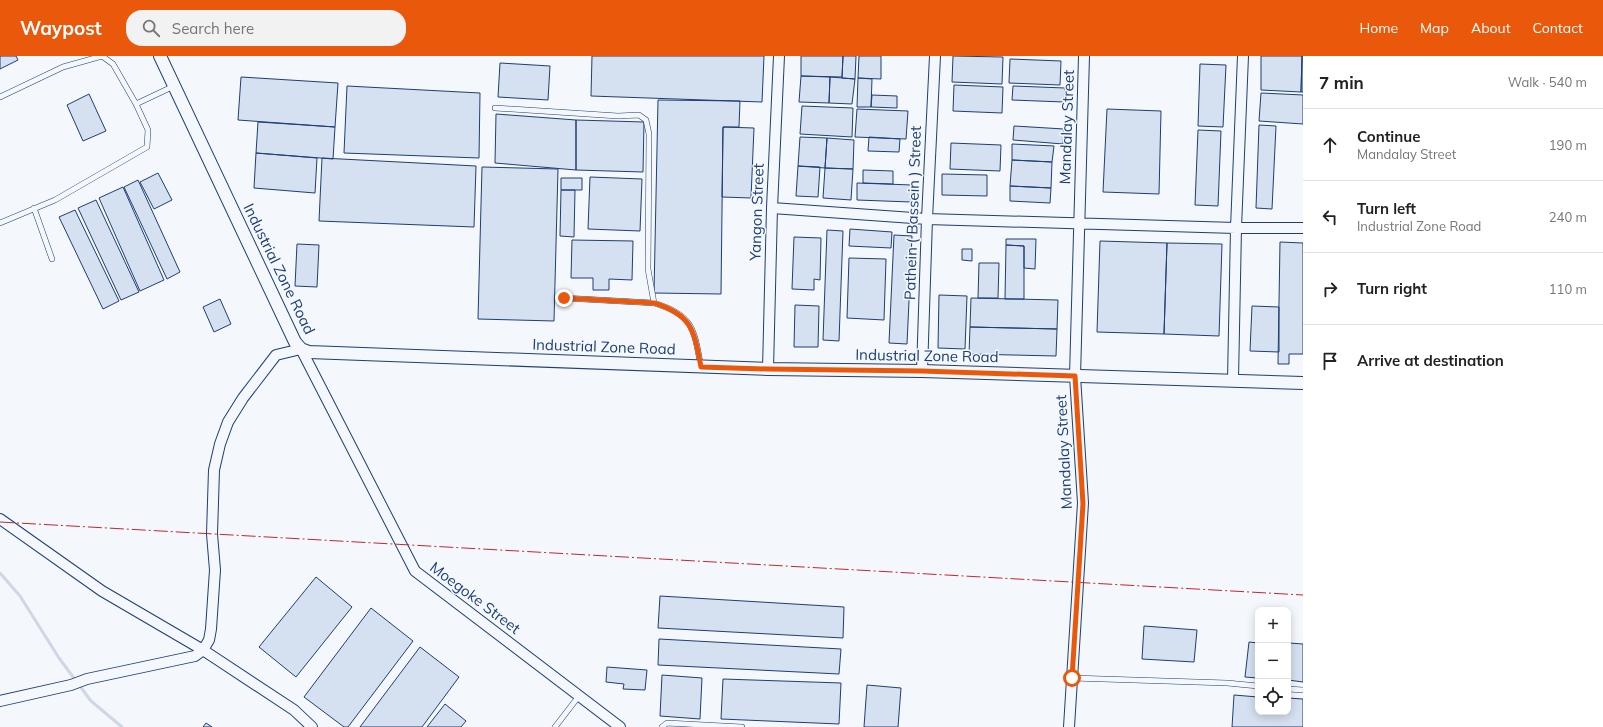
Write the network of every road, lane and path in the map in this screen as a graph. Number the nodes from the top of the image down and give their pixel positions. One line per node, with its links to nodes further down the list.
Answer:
1 (102, 56): 8 (lane); 9 (lane)
2 (160, 56): 7 (street, Industrial Zone Road)
3 (779, 56): 12 (street, Yangon Street)
4 (935, 56): 13 (street, Pathein ( Bassein ) Street)
5 (1084, 56): 15 (street, Mandalay Street)
6 (1243, 56): 16 (street)
7 (174, 86): 9 (lane); 21 (street, Industrial Zone Road)
8 (0, 97)
9 (136, 104): 11 (lane)
10 (495, 108): 20 (lane)
11 (34, 208): 14 (lane); 18 (lane)
12 (772, 208): 13 (street); 23 (street, Yangon Street)
13 (927, 219): 15 (street); 24 (street, Pathein ( Bassein ) Street)
14 (0, 223)
15 (1079, 223): 16 (street); 25 (street, Mandalay Street)
16 (1236, 228): 17 (street); 26 (street)
17 (1303, 228)
18 (52, 260)
19 (564, 298): 20 (lane)
20 (654, 303): 22 (lane)
21 (301, 349): 22 (street, Industrial Zone Road); 29 (street); 34 (street, Moegoke Street)
22 (701, 367): 23 (street, Industrial Zone Road)
23 (768, 369): 24 (street, Industrial Zone Road)
24 (922, 371): 25 (street, Industrial Zone Road)
25 (1075, 376): 26 (street, Industrial Zone Road); 30 (street, Mandalay Street)
26 (1233, 380): 27 (street, Industrial Zone Road)
27 (1303, 383)
28 (0, 519): 29 (street)
29 (203, 650): 35 (street); 36 (street)
30 (1072, 678): 31 (lane); 41 (street, Mandalay Street)
31 (1255, 686)
32 (1291, 688): 33 (lane)
33 (1303, 690)
34 (579, 696): 37 (lane); 38 (street, Moegoke Street)
35 (0, 701)
36 (312, 727)
37 (555, 727)
38 (620, 727)
39 (662, 727): 40 (lane)
40 (742, 727)
41 (1069, 727)

